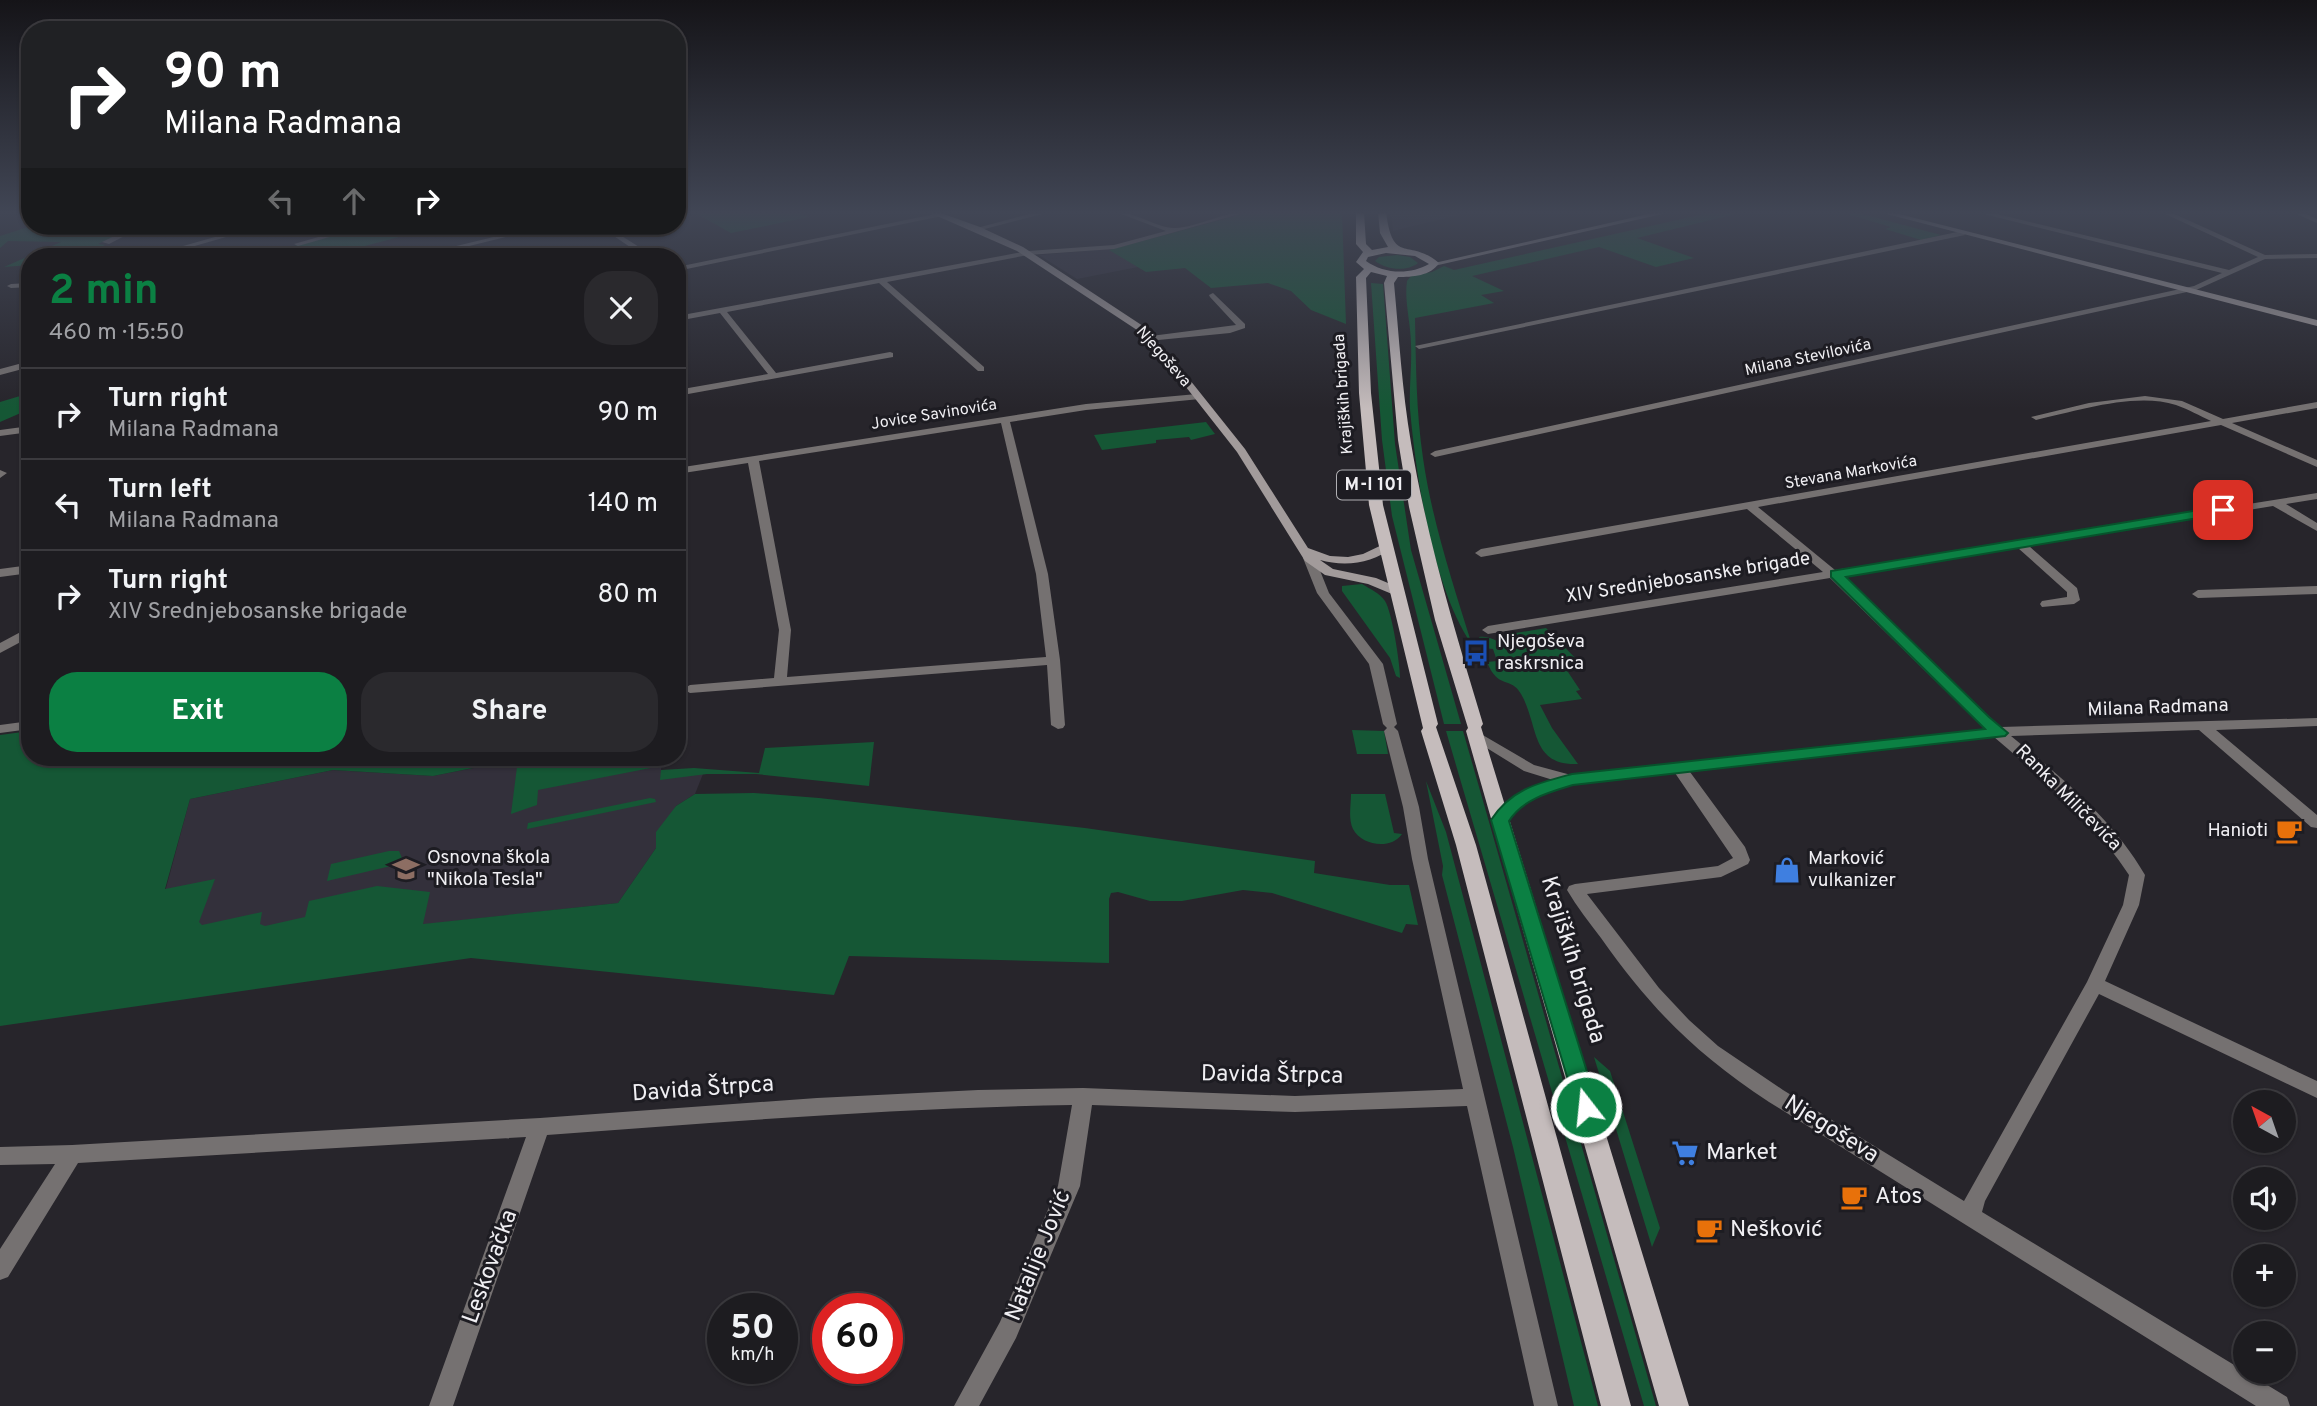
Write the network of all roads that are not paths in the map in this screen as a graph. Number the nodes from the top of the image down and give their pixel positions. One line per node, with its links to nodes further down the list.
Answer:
1 (899, 278): 8 (street)
2 (1066, 278): 16 (street, Njegoševa)
3 (1361, 278): 40 (main road, Krajiških brigada / M-I 101)
4 (1391, 278): 61 (main road, Krajiških brigada / M-I 101)
5 (1748, 278): 17 (street)
6 (2138, 278): 11 (street)
7 (2220, 278): 11 (street, Milana Stevilovića)
8 (881, 281): 13 (street); 20 (street)
9 (21, 285): 10 (street)
10 (11, 286)
11 (2187, 290): 15 (street); 31 (street, Milana Stevilovića)
12 (1213, 295): 16 (street)
13 (722, 311): 14 (street); 22 (street)
14 (686, 318)
15 (2317, 323)
16 (1151, 339): 24 (street, Njegoševa)
17 (1419, 346)
18 (890, 355): 22 (street)
19 (21, 366): 21 (street)
20 (981, 369)
21 (0, 372)
22 (774, 376): 23 (street)
23 (686, 391)
24 (1197, 397): 27 (street, Jovice Savinovića); 41 (street, Njegoševa)
25 (2317, 405): 28 (street, Stevana Markovića)
26 (2036, 417): 28 (street)
27 (1005, 420): 32 (street, Jovice Savinovića); 53 (street)
28 (2226, 422): 33 (street); 37 (street, Stevana Markovića)
29 (21, 430): 30 (street)
30 (0, 433)
31 (1435, 454)
32 (753, 459): 34 (street, Jovice Savinovića); 54 (street)
33 (2317, 464)
34 (686, 470)
35 (2317, 496): 36 (street, XIV Srednjebosanske brigade)
36 (2274, 502): 38 (street); 39 (street, XIV Srednjebosanske brigade)
37 (1751, 507): 42 (street, Stevana Markovića); 45 (street)
38 (2317, 528)
39 (2019, 542): 45 (street, XIV Srednjebosanske brigade); 49 (street)
40 (1386, 547): 41 (street); 47 (main road, Krajiških brigada / M-I 101)
41 (1306, 551): 47 (street, Njegoševa); 70 (street, Njegoševa)
42 (1481, 553)
43 (21, 570): 44 (street)
44 (0, 573)
45 (1836, 574): 50 (street, XIV Srednjebosanske brigade); 62 (street)
46 (2317, 590): 48 (street)
47 (1396, 591): 79 (main road, Krajiških brigada / M-I 101)
48 (2198, 594)
49 (2046, 604)
50 (1488, 629)
51 (21, 636): 52 (street)
52 (0, 649)
53 (1053, 660): 54 (street); 57 (street)
54 (779, 682): 55 (street)
55 (690, 689)
56 (2317, 722): 58 (street, Milana Radmana)
57 (1058, 725)
58 (2202, 725): 62 (street, Milana Radmana); 66 (street)
59 (21, 726): 60 (street)
60 (0, 729)
61 (1475, 731): 64 (street, Milana Radmana); 65 (main road, Krajiških brigada / M-I 101)
62 (2000, 733): 63 (street, Milana Radmana); 67 (street, Ranka Miličevića)
63 (1680, 769): 64 (street, Milana Radmana); 74 (street, Njegoševa)
64 (1572, 780): 65 (street, Milana Radmana)
65 (1500, 820): 80 (main road, Krajiških brigada / M-I 101)
66 (2317, 823)
67 (2095, 984): 68 (street); 74 (street, Ranka Miličevića)
68 (2317, 1090)
69 (1083, 1096): 70 (street, Davida Štrpca); 71 (street, Davida Štrpca); 77 (street, Natalije Jović)
70 (1475, 1097): 78 (street, Njegoševa)
71 (540, 1127): 72 (street, Davida Štrpca); 76 (street, Leskovačka)
72 (72, 1154): 73 (street, Davida Štrpca); 75 (street)
73 (0, 1156)
74 (1969, 1217): 81 (street, Njegoševa)
75 (0, 1269)
76 (441, 1406)
77 (966, 1406)
78 (1546, 1406)
79 (1616, 1406)
80 (1674, 1406)
81 (2278, 1406)

